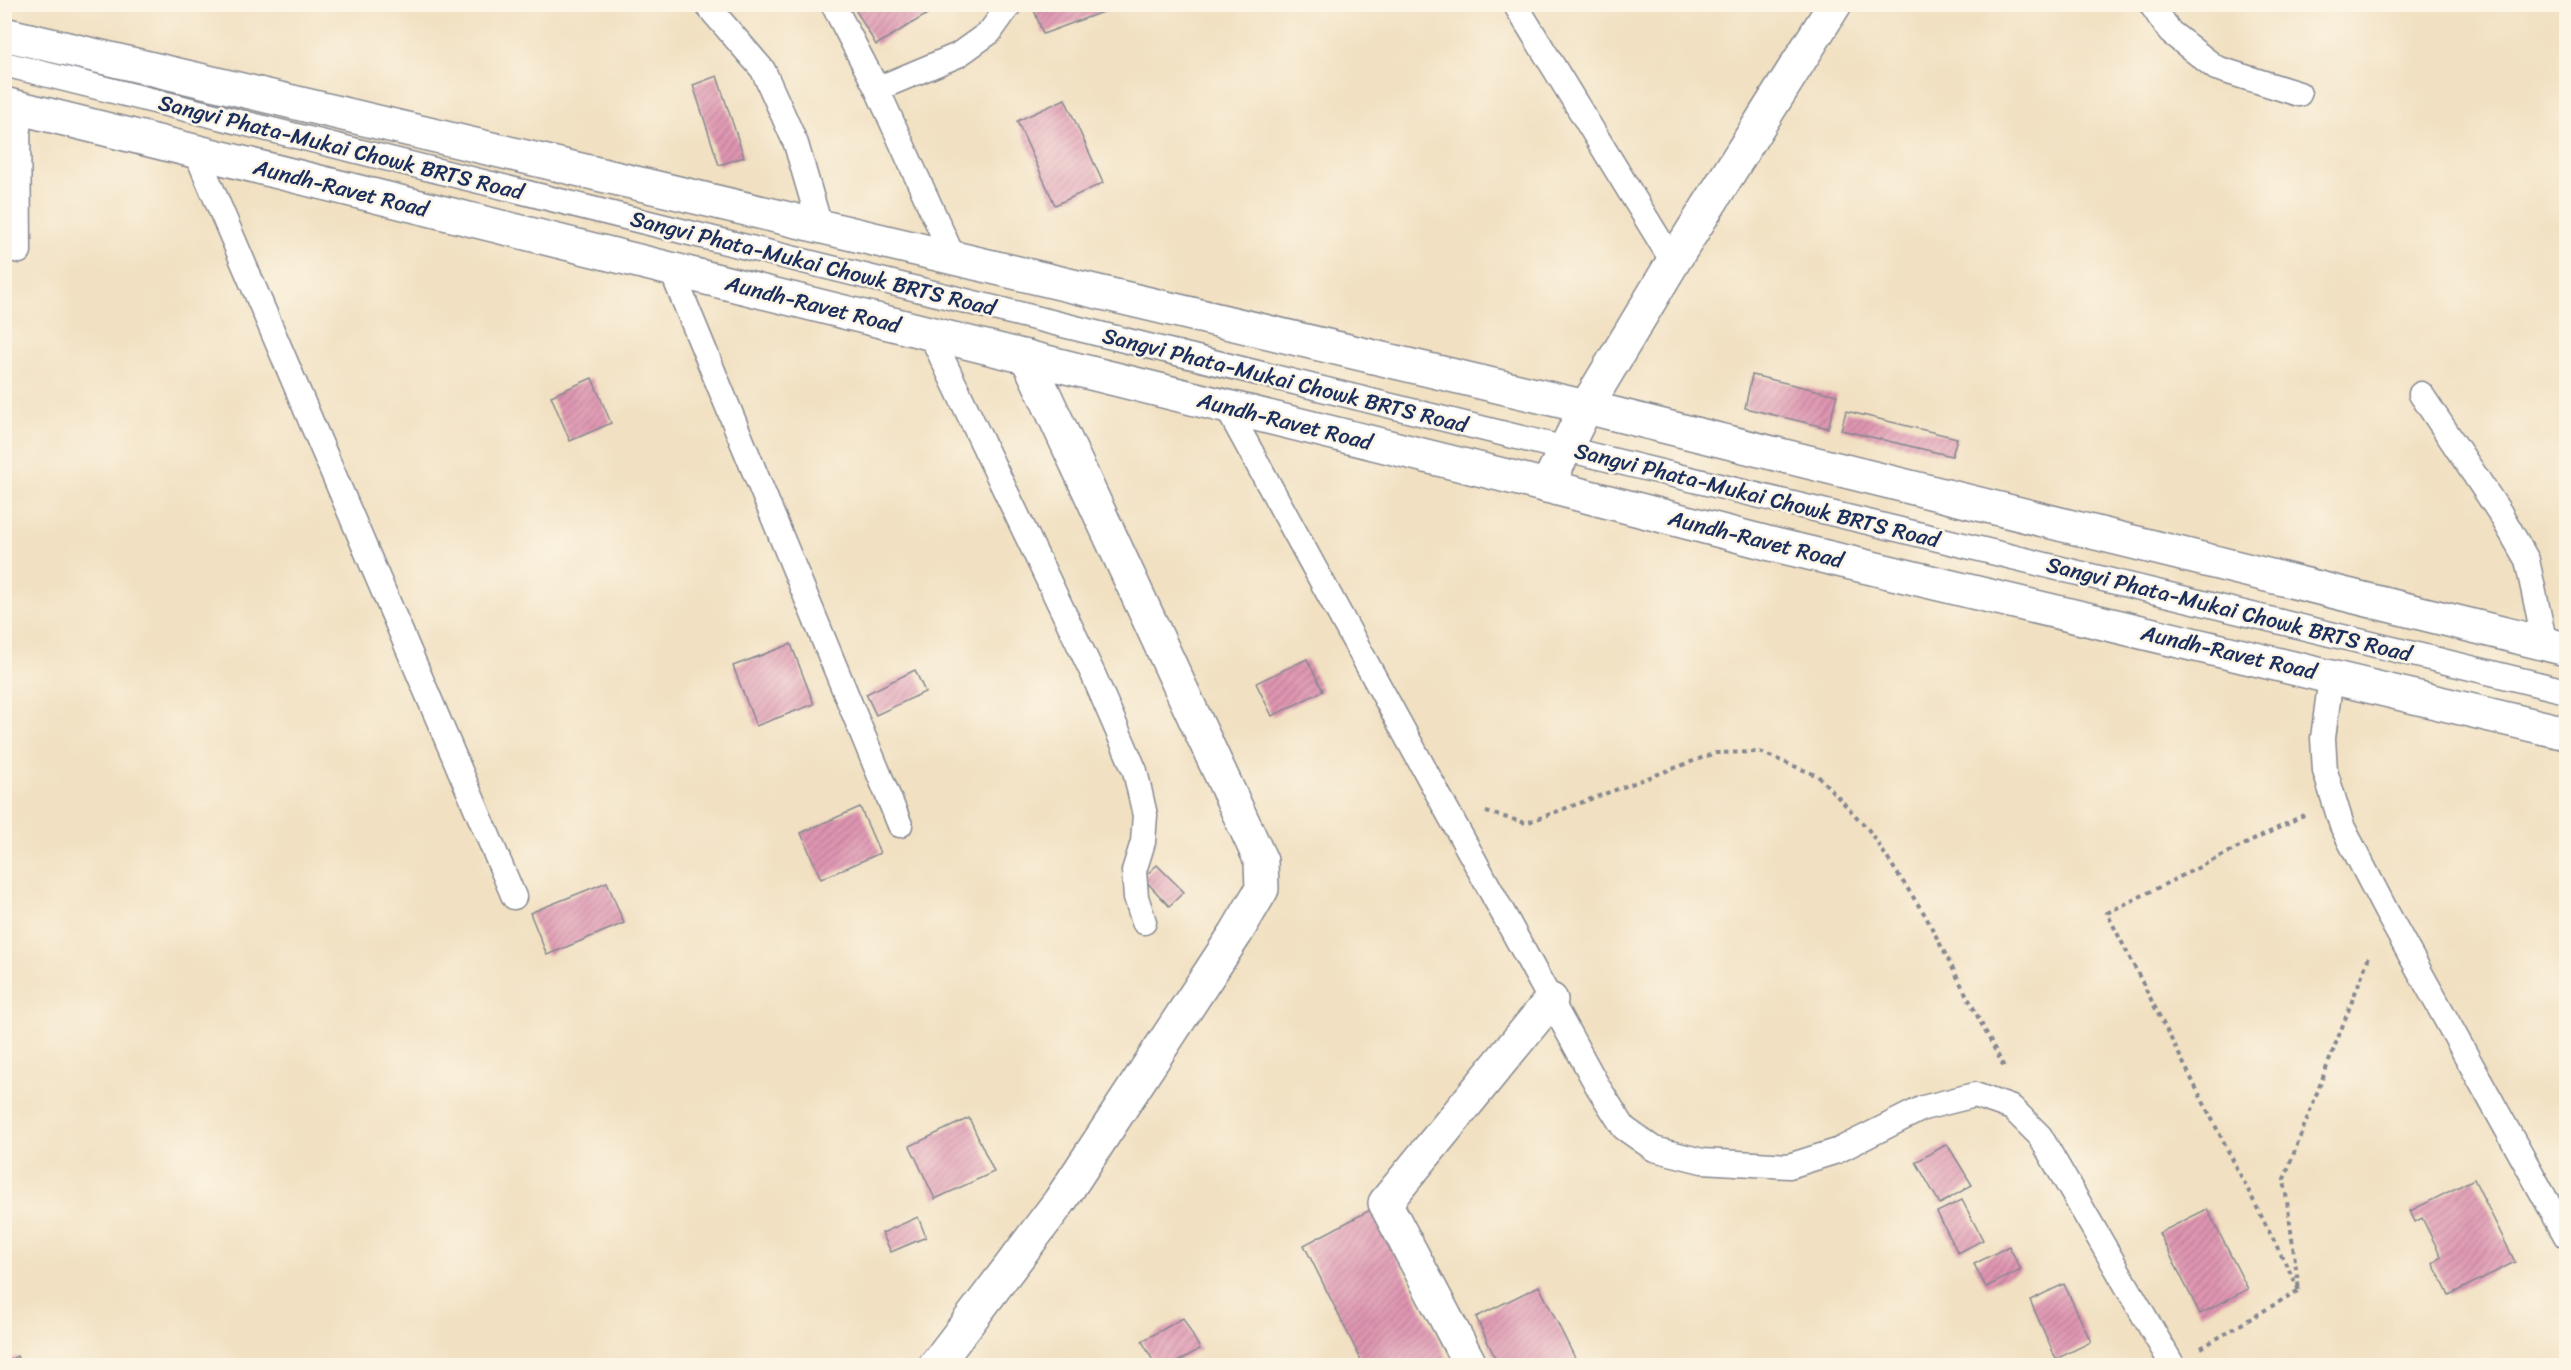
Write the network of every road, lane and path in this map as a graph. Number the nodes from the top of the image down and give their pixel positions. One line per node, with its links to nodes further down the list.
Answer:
1 (706, 4): 13 (lane)
2 (833, 4): 9 (lane)
3 (1010, 4): 9 (lane)
4 (1515, 4): 16 (lane)
5 (1835, 4): 16 (main road)
6 (2151, 4): 10 (lane)
7 (4, 34): 13 (main road)
8 (4, 64): 23 (lane, Sangvi Phata-Mukai Chowk BRTS Road)
9 (877, 89): 15 (lane)
10 (2299, 94)
11 (11, 106): 12 (main road, Aundh-Ravet Road); 14 (lane)
12 (196, 152): 17 (main road, Aundh-Ravet Road); 32 (lane)
13 (820, 226): 15 (main road)
14 (4, 247)
15 (952, 257): 22 (main road)
16 (1673, 262): 22 (main road)
17 (671, 269): 18 (main road, Aundh-Ravet Road); 31 (lane)
18 (930, 333): 19 (main road, Aundh-Ravet Road); 34 (lane)
19 (1027, 357): 21 (main road, Aundh-Ravet Road); 39 (main road)
20 (2421, 394): 25 (lane)
21 (1226, 406): 24 (main road, Aundh-Ravet Road); 29 (lane)
22 (1586, 407): 23 (main road); 25 (main road)
23 (1566, 449): 24 (main road); 27 (lane, Sangvi Phata-Mukai Chowk BRTS Road)
24 (1547, 486): 26 (main road, Aundh-Ravet Road)
25 (2556, 647)
26 (2331, 677): 28 (main road, Aundh-Ravet Road); 30 (lane)
27 (2566, 691)
28 (2566, 733)
29 (1436, 790): 35 (lane); 36 (path)
30 (2334, 800): 33 (lane); 38 (path)
31 (900, 825)
32 (514, 897)
33 (2386, 911): 37 (lane); 38 (path)
34 (1144, 922)
35 (1551, 1000): 40 (main road); 41 (lane)
36 (2007, 1073)
37 (2566, 1236)
38 (2299, 1290): 41 (path)
39 (935, 1365)
40 (1471, 1365)
41 (2173, 1365)

